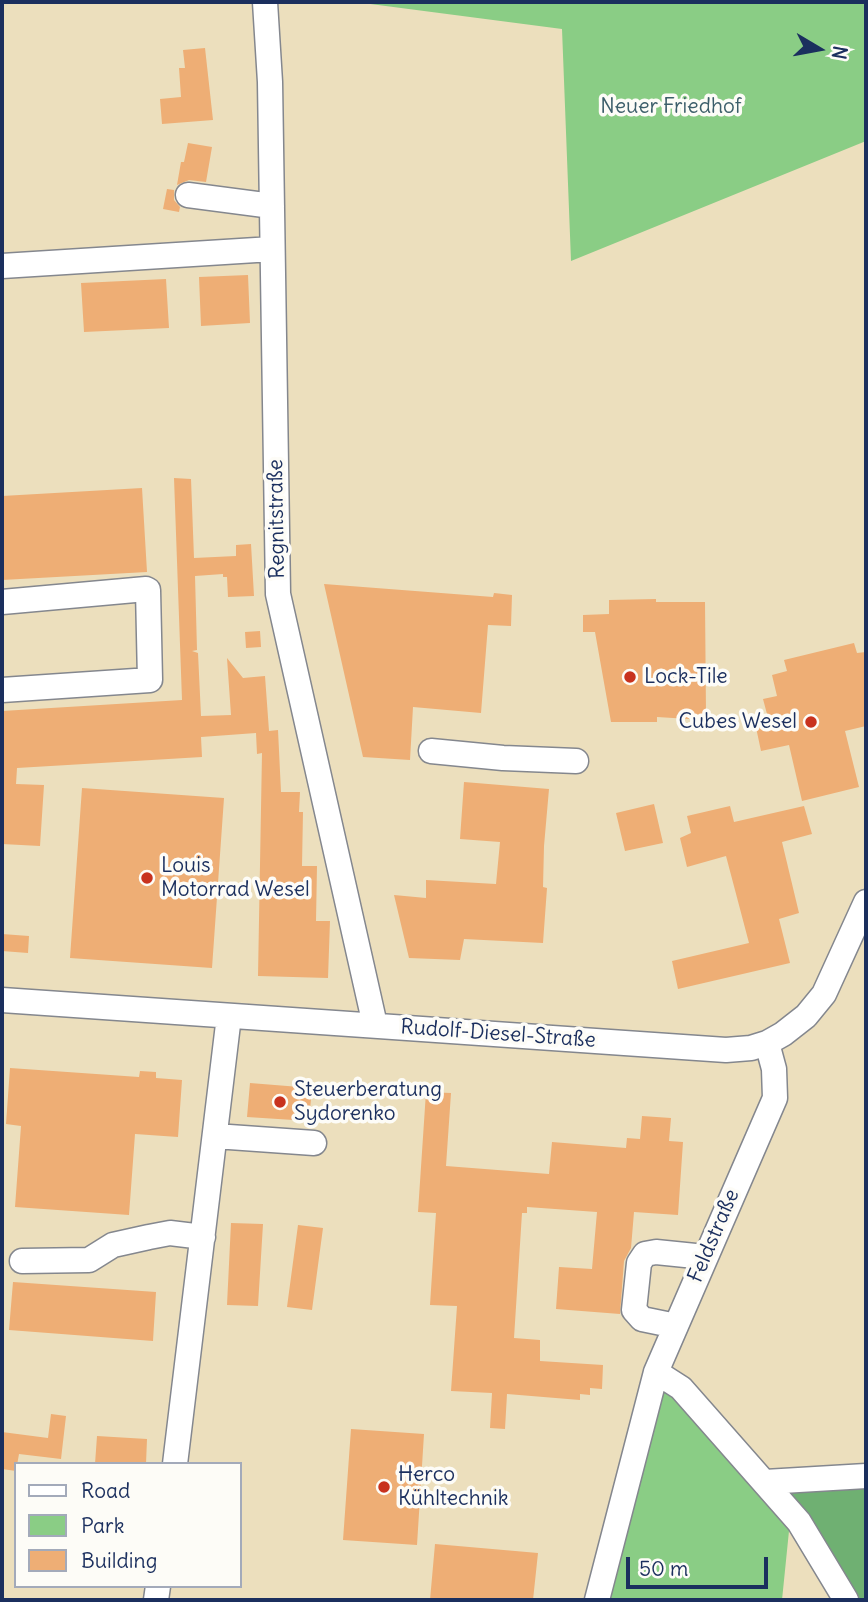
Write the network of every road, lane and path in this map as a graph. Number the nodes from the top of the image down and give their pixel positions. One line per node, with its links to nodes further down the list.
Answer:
1 (265, 2): 3 (street, Regnitstraße)
2 (188, 195): 3 (street)
3 (272, 206): 4 (street, Regnitstraße)
4 (272, 249): 5 (street); 13 (street, Regnitstraße)
5 (2, 266)
6 (2, 602): 7 (street)
7 (2, 690)
8 (430, 751): 9 (street)
9 (576, 761)
10 (866, 902): 14 (street)
11 (2, 1000): 12 (street, Rudolf-Diesel-Straße)
12 (229, 1016): 13 (street, Rudolf-Diesel-Straße); 15 (street)
13 (375, 1025): 14 (street, Rudolf-Diesel-Straße)
14 (767, 1043): 18 (street, Feldstraße)
15 (215, 1136): 16 (street); 17 (street)
16 (314, 1143)
17 (203, 1237): 19 (street); 22 (street)
18 (705, 1257): 20 (street, Feldstraße); 20 (street)
19 (22, 1261)
20 (676, 1326): 21 (street, Feldstraße)
21 (656, 1371): 24 (street); 25 (street, Feldstraße)
22 (175, 1462)
23 (866, 1476): 24 (street)
24 (765, 1482): 26 (street)
25 (597, 1600)
26 (846, 1600)

